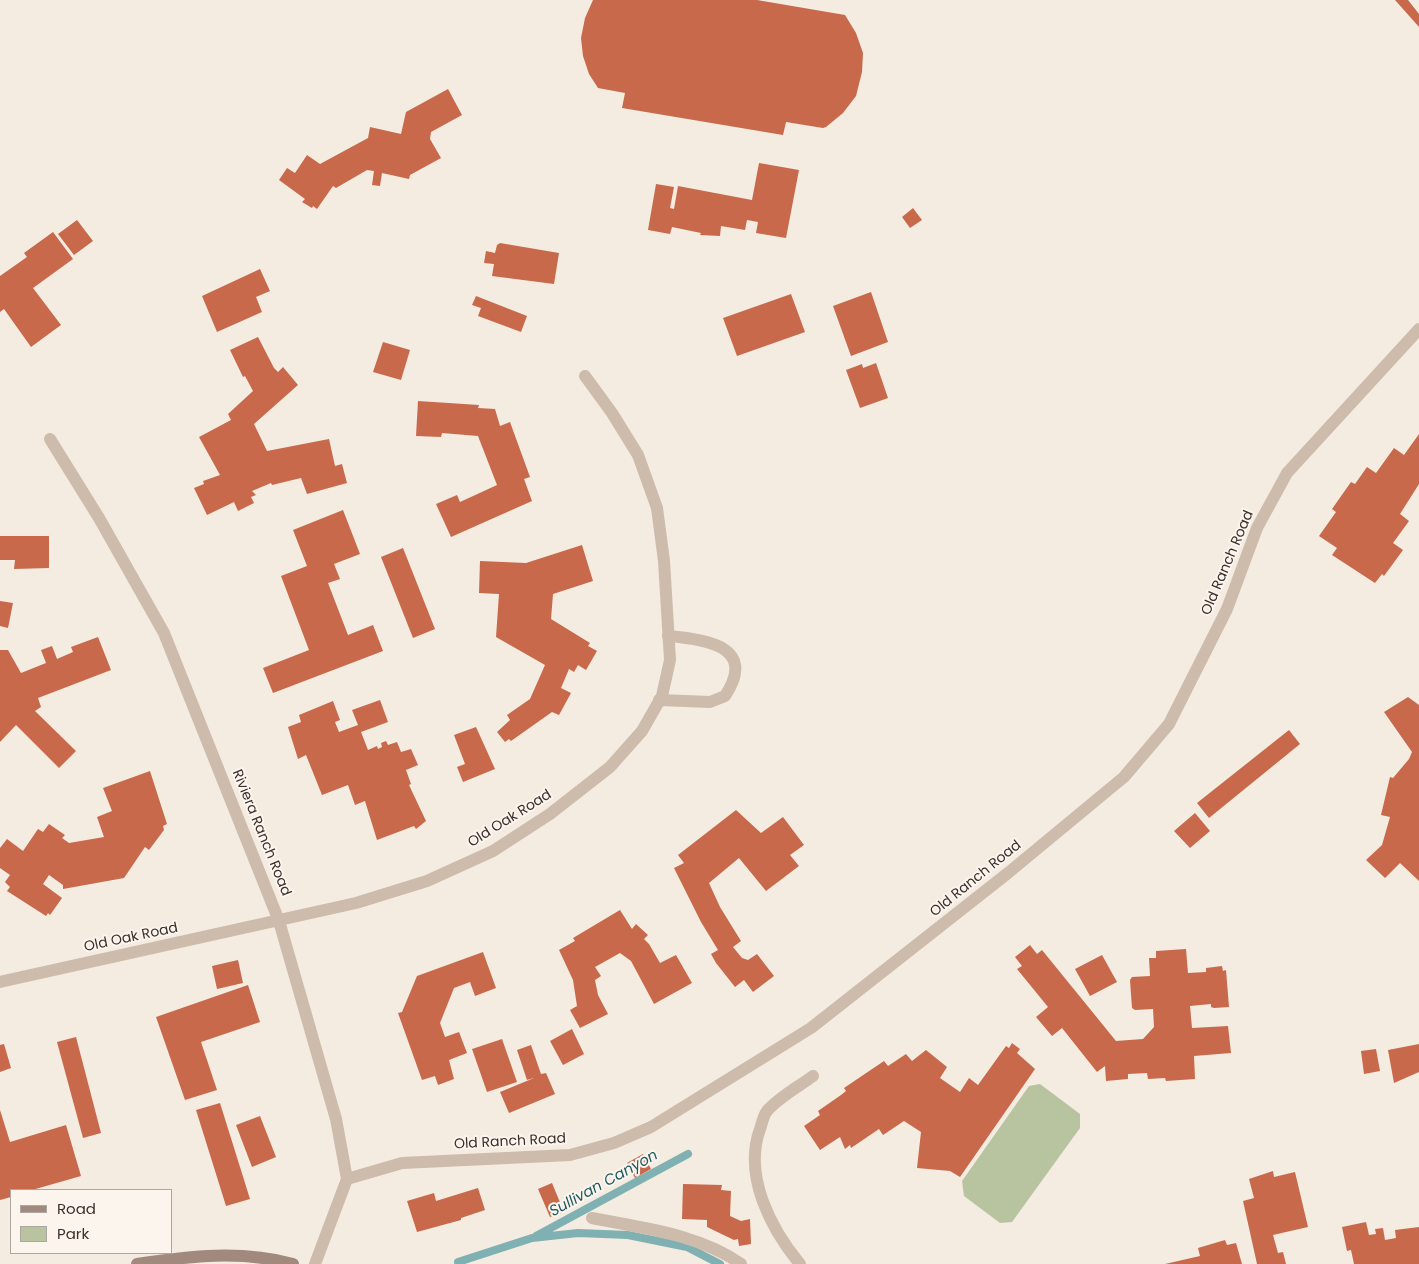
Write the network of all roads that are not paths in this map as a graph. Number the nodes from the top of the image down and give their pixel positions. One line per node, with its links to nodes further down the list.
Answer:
1 (1419, 329): 9 (street, Old Ranch Road)
2 (585, 376): 4 (street, Old Oak Road)
3 (50, 440): 6 (street, Riviera Ranch Road)
4 (668, 636): 5 (street, Old Oak Road); 5 (street)
5 (659, 700): 6 (street, Old Oak Road)
6 (279, 920): 7 (street, Old Oak Road); 9 (street, Riviera Ranch Road)
7 (0, 982)
8 (813, 1076): 15 (street)
9 (347, 1179): 13 (street)
10 (592, 1218): 14 (street)
11 (137, 1264): 12 (main road)
12 (293, 1264)
13 (315, 1264)
14 (741, 1264)
15 (800, 1264)

